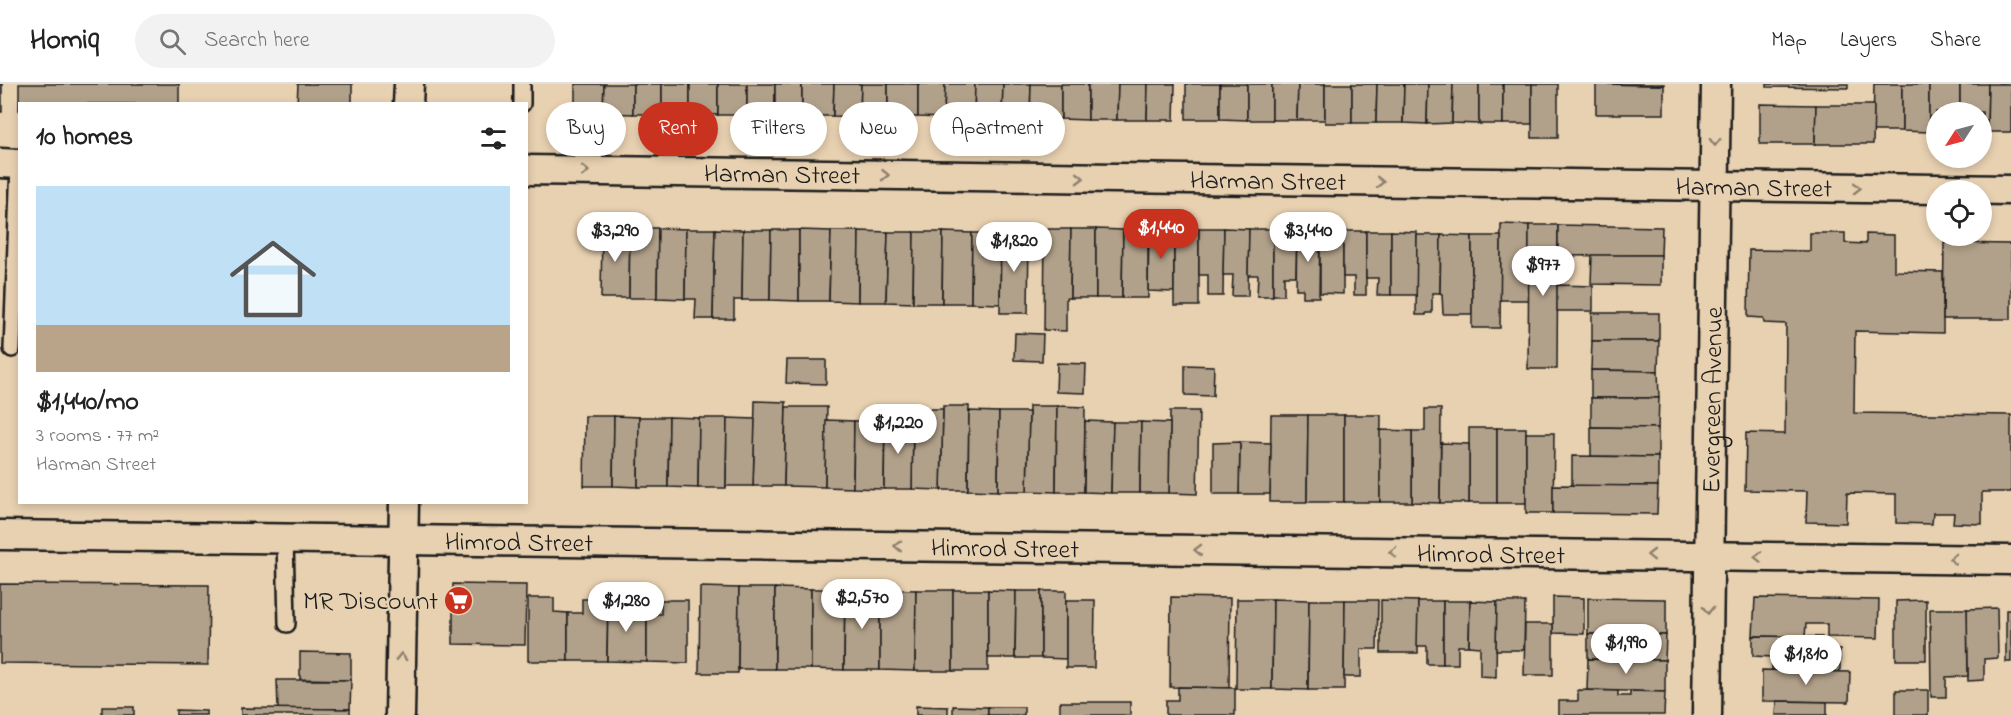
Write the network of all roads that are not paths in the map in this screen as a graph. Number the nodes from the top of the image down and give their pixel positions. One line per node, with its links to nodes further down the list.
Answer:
1 (409, 84): 4 (street)
2 (522, 84): 5 (lane)
3 (1716, 84): 8 (street, Evergreen Avenue, one-way to 8)
4 (408, 102)
5 (522, 102)
6 (13, 164): 10 (lane)
7 (528, 170): 8 (street, Harman Street, one-way to 8)
8 (1715, 186): 9 (street, Harman Street, one-way to 9); 15 (street, Evergreen Avenue)
9 (2011, 190)
10 (12, 349)
11 (404, 504): 14 (street)
12 (0, 535): 13 (street, Himrod Street)
13 (285, 539): 14 (street, Himrod Street); 17 (lane)
14 (403, 541): 15 (street, Himrod Street, one-way to 14); 18 (street, one-way to 14)
15 (1709, 555): 16 (street, Himrod Street, one-way to 15); 19 (street, Evergreen Avenue, one-way to 19)
16 (2011, 560)
17 (287, 624)
18 (400, 715)
19 (1707, 715)

